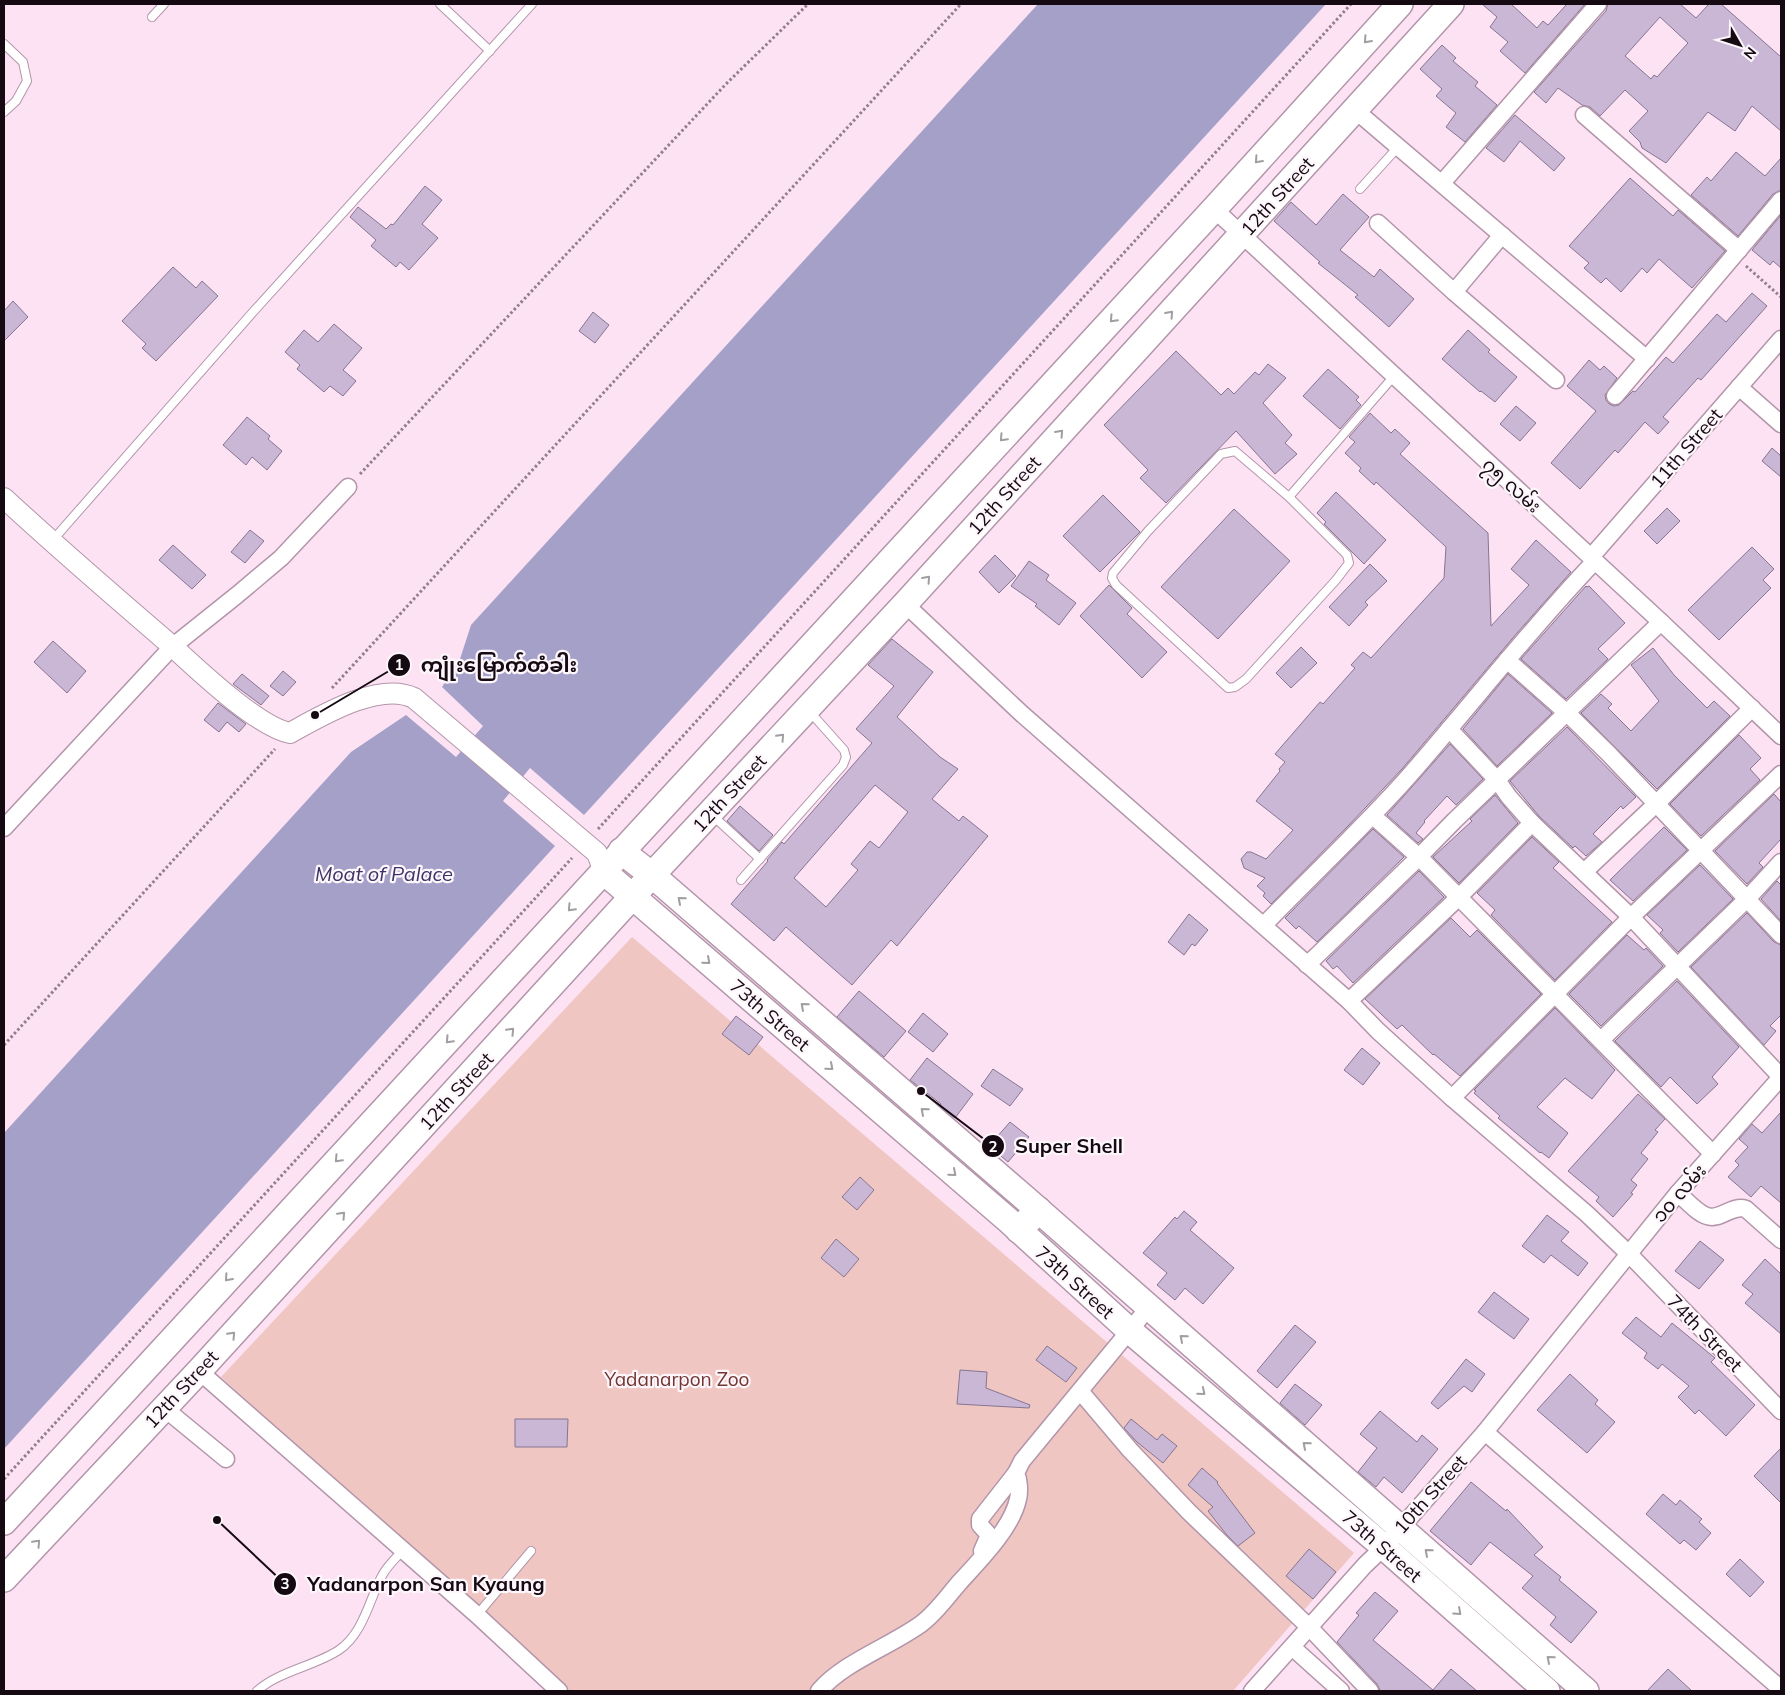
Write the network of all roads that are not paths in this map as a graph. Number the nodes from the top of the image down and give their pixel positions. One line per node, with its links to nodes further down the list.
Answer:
1 (164, 4): 7 (lane)
2 (440, 4): 9 (lane)
3 (532, 4): 9 (lane)
4 (1400, 4): 17 (main road, 12th Street, one-way to 17)
5 (1451, 4): 10 (main road, 12th Street)
6 (1598, 4): 14 (street)
7 (152, 18)
8 (4, 44): 11 (lane)
9 (490, 51): 33 (lane)
10 (1356, 110): 13 (street); 19 (main road, 12th Street)
11 (4, 112)
12 (1584, 115): 21 (street)
13 (1399, 146): 14 (street); 15 (lane)
14 (1442, 183): 20 (street)
15 (1360, 189)
16 (1781, 200): 21 (street)
17 (1214, 209): 19 (street, ၇၅ လမ်း); 51 (main road, 12th Street, one-way to 51)
18 (1378, 223): 22 (street)
19 (1242, 235): 25 (street, ၇၅ လမ်း); 35 (main road, 12th Street, one-way to 19)
20 (1502, 235): 22 (street); 24 (street)
21 (1736, 253): 24 (street)
22 (1454, 292): 26 (street)
23 (1781, 339): 27 (street, 11th Street)
24 (1647, 359): 28 (street)
25 (1394, 376): 31 (lane); 34 (street, ၇၅ လမ်း)
26 (1556, 380)
27 (1739, 387): 29 (street); 34 (street, 11th Street)
28 (1616, 396)
29 (1781, 424)
30 (348, 486): 37 (street)
31 (1289, 497): 31 (lane)
32 (4, 498): 33 (street)
33 (52, 542): 37 (street)
34 (1593, 559): 36 (street, ၇၅ လမ်း); 38 (street, 11th Street)
35 (904, 604): 39 (main road, 12th Street); 63 (street, 74th Street)
36 (1661, 622): 40 (street, ၇၅ လမ်း); 41 (street)
37 (172, 647): 50 (street); 51 (street)
38 (1507, 660): 41 (street); 42 (street, 11th Street)
39 (807, 708): 47 (main road, 12th Street, one-way to 39); 54 (lane)
40 (1752, 708): 43 (street, ၇၅ လမ်း); 46 (street)
41 (1567, 713): 45 (street); 46 (street)
42 (1450, 728): 45 (street); 48 (street, 11th Street)
43 (1781, 736)
44 (1781, 774): 52 (street)
45 (1497, 780): 49 (street); 53 (street)
46 (1656, 804): 52 (street); 56 (street)
47 (710, 813): 54 (lane); 57 (main road, 12th Street)
48 (1373, 816): 53 (street); 63 (street, 11th Street)
49 (1532, 823): 56 (street); 60 (street)
50 (4, 828)
51 (596, 851): 57 (main road, 73th Street); 59 (main road, 73th Street); 88 (main road, 12th Street, one-way to 88)
52 (1700, 851): 61 (street); 62 (street)
53 (1419, 857): 60 (street); 65 (street)
54 (760, 859): 58 (lane)
55 (1781, 862): 61 (street)
56 (1584, 872): 62 (street)
57 (652, 875): 59 (main road, 12th Street); 74 (main road, 73th Street, one-way to 57)
58 (741, 880)
59 (634, 897): 75 (main road, 73th Street, one-way to 75); 81 (main road, 12th Street, one-way to 59)
60 (1459, 897): 67 (street); 68 (street)
61 (1747, 898): 64 (street); 66 (street)
62 (1631, 917): 66 (street); 67 (street)
63 (1264, 925): 65 (street, 74th Street)
64 (1781, 935)
65 (1307, 965): 68 (street, 74th Street)
66 (1677, 967): 69 (street); 70 (street)
67 (1554, 993): 69 (street); 71 (street)
68 (1349, 1001): 71 (street, 74th Street)
69 (1601, 1040): 72 (street)
70 (1781, 1077): 72 (street, ၁၀ လမ်း)
71 (1452, 1098): 77 (street, 74th Street)
72 (1713, 1154): 73 (street, ၁၀ လမ်း)
73 (1678, 1193): 76 (street); 77 (street, ၁၀ လမ်း)
74 (1038, 1210): 75 (highway); 78 (main road, 73th Street)
75 (1019, 1230): 80 (main road, 73th Street)
76 (1781, 1240)
77 (1629, 1254): 79 (street, ၁၀ လမ်း); 84 (street, 74th Street)
78 (1149, 1307): 80 (street); 89 (main road, 73th Street, one-way to 78)
79 (1581, 1312): 85 (street, 10th Street)
80 (1130, 1331): 82 (street); 90 (main road, 73th Street, one-way to 90)
81 (199, 1371): 83 (main road, 12th Street); 91 (street)
82 (1080, 1390): 87 (street); 96 (street)
83 (164, 1408): 86 (street); 94 (main road, 12th Street, one-way to 83)
84 (1781, 1411)
85 (1480, 1438): 89 (street, 10th Street); 98 (street)
86 (226, 1459)
87 (1016, 1473): 93 (street); 93 (street)
88 (4, 1522)
89 (1400, 1527): 90 (street, 10th Street); 106 (main road, 73th Street, one-way to 89)
90 (1384, 1547): 96 (street, 10th Street); 105 (main road, 73th Street, one-way to 105)
91 (403, 1550): 95 (street); 99 (lane)
92 (531, 1551): 95 (lane)
93 (975, 1566): 101 (street)
94 (4, 1579)
95 (477, 1615): 100 (street)
96 (1309, 1627): 97 (street, 10th Street); 104 (street)
97 (1292, 1647): 102 (street, 10th Street); 103 (street)
98 (1781, 1689)
99 (257, 1691)
100 (559, 1691)
101 (820, 1691)
102 (1252, 1691)
103 (1341, 1691)
104 (1370, 1691)
105 (1547, 1691)
106 (1586, 1691)

